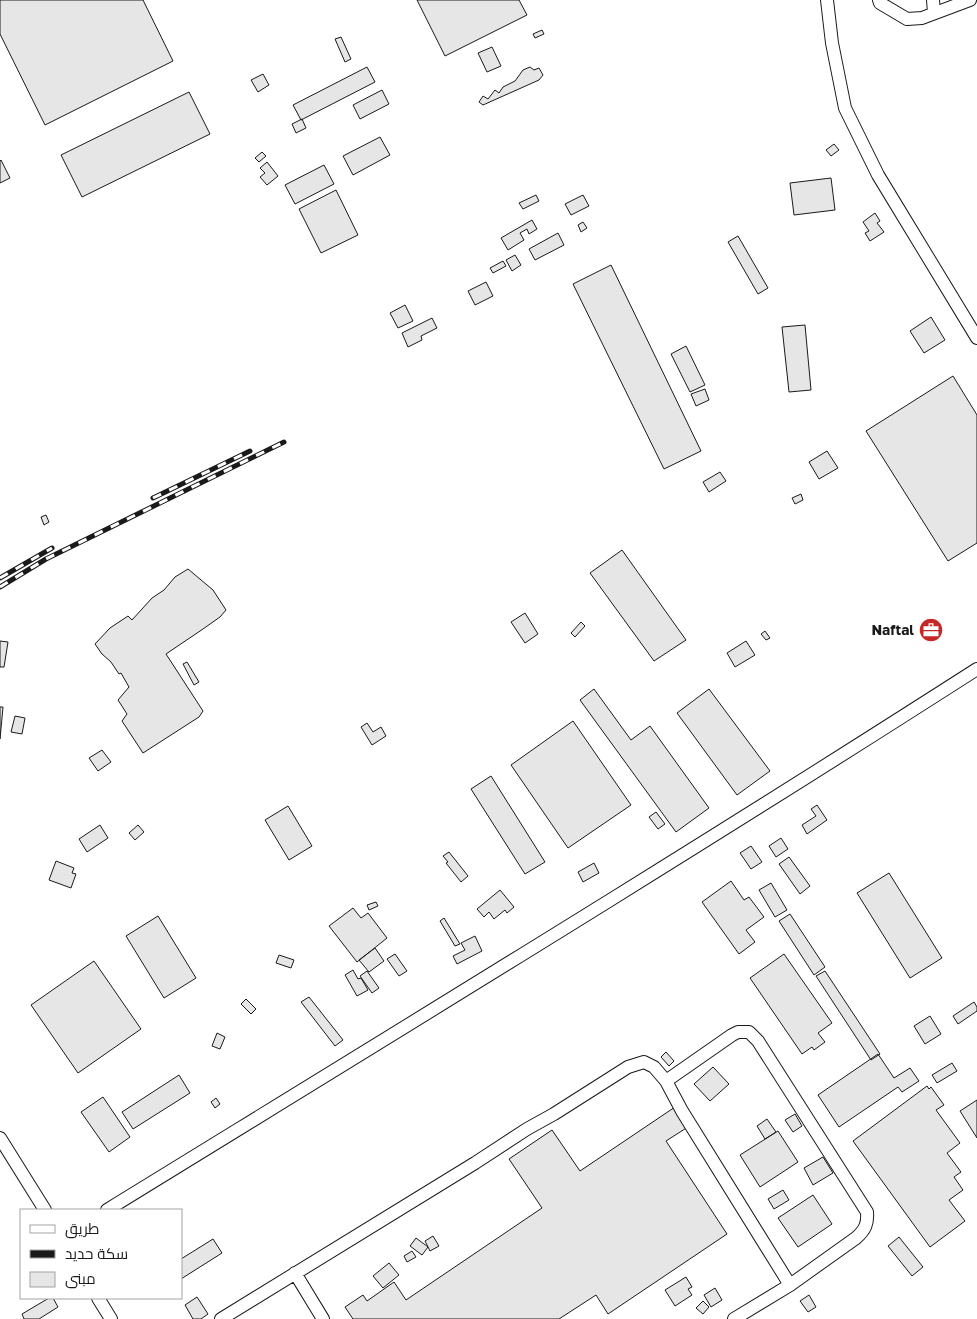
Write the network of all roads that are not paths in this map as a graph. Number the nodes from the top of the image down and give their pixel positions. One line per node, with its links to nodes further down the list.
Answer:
1 (827, 0): 6 (street)
2 (879, 0): 5 (street)
3 (933, 0): 5 (street)
4 (970, 0): 5 (street)
5 (934, 14)
6 (977, 338)
7 (977, 668): 11 (street)
8 (666, 1081): 12 (street); 13 (street); 13 (street)
9 (0, 1138): 10 (street)
10 (44, 1209)
11 (109, 1209)
12 (295, 1273): 16 (street); 17 (street)
13 (790, 1285): 18 (street)
14 (99, 1299): 15 (street)
15 (111, 1319)
16 (221, 1319)
17 (323, 1319)
18 (734, 1319)

